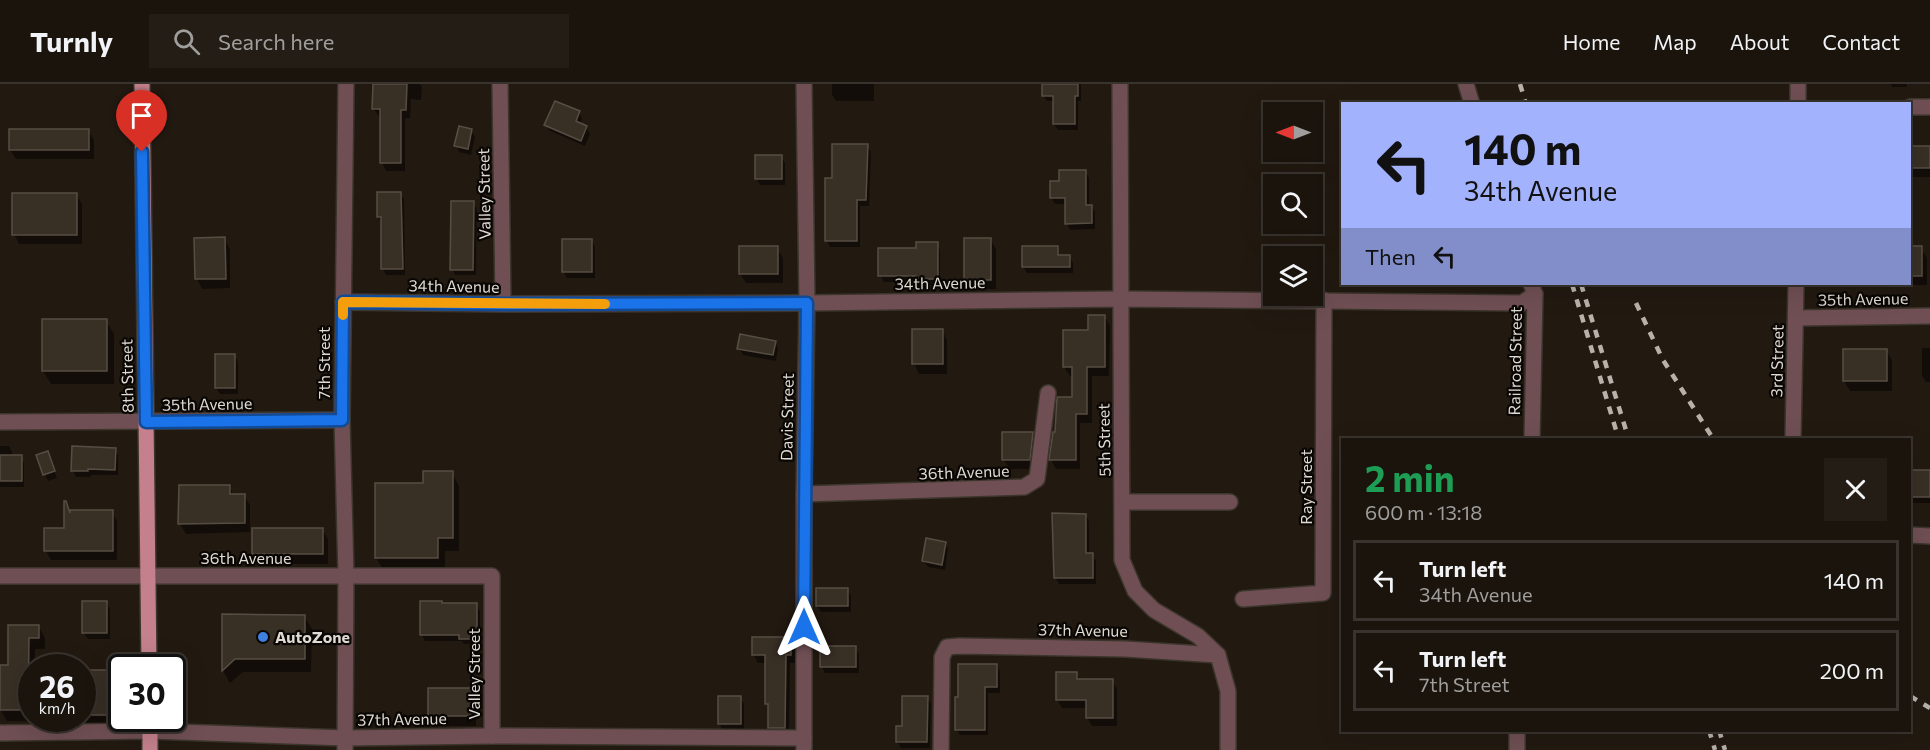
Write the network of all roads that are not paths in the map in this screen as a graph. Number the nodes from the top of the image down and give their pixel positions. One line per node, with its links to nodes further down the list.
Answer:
1 (142, 84): 24 (main road, 8th Street)
2 (346, 84): 16 (street, 7th Street)
3 (500, 84): 18 (street, Valley Street)
4 (804, 84): 17 (street, Davis Street)
5 (1120, 84): 14 (street, 5th Street)
6 (1466, 84): 8 (street)
7 (1798, 84): 9 (street)
8 (1471, 102)
9 (1798, 102)
10 (1911, 107): 11 (street)
11 (1930, 107)
12 (1796, 285): 20 (street, 3rd Street)
13 (1533, 289): 15 (street, 34th Avenue); 25 (street, Railroad Street)
14 (1120, 299): 15 (street, 34th Avenue); 17 (street, 34th Avenue); 28 (street, 5th Street)
15 (1324, 300): 36 (street, Ray Street)
16 (343, 302): 18 (street, 34th Avenue); 22 (street, 7th Street)
17 (807, 303): 18 (street, 34th Avenue); 27 (street, Davis Street)
18 (503, 304)
19 (1930, 316): 20 (street, 35th Avenue)
20 (1796, 318): 26 (street, 3rd Street)
21 (1048, 393): 27 (street, 36th Avenue)
22 (342, 420): 24 (street, 35th Avenue); 32 (street, 7th Street)
23 (0, 422): 24 (street, 35th Avenue)
24 (146, 422): 34 (main road, 8th Street)
25 (1532, 438)
26 (1793, 438)
27 (804, 495): 47 (street, Davis Street)
28 (1122, 502): 29 (street); 38 (street, 5th Street)
29 (1230, 502)
30 (1911, 535): 31 (street)
31 (1930, 536)
32 (346, 575): 34 (street, 36th Avenue); 35 (street, 36th Avenue); 45 (street, 7th Street)
33 (0, 576): 34 (street, 36th Avenue)
34 (148, 576): 37 (main road, 8th Street)
35 (492, 576): 44 (street, Valley Street)
36 (1243, 599)
37 (149, 654)
38 (1218, 655): 49 (street, 37th Avenue); 50 (street)
39 (108, 727): 43 (street, 37th Avenue)
40 (186, 729): 45 (street, 37th Avenue)
41 (150, 732): 48 (main road)
42 (1517, 732): 51 (street)
43 (0, 733)
44 (492, 736): 45 (street, 37th Avenue); 46 (street, 37th Avenue)
45 (345, 744)
46 (582, 744): 47 (street, 37th Avenue)
47 (804, 744)
48 (150, 750)
49 (941, 750)
50 (1228, 750)
51 (1517, 750)

